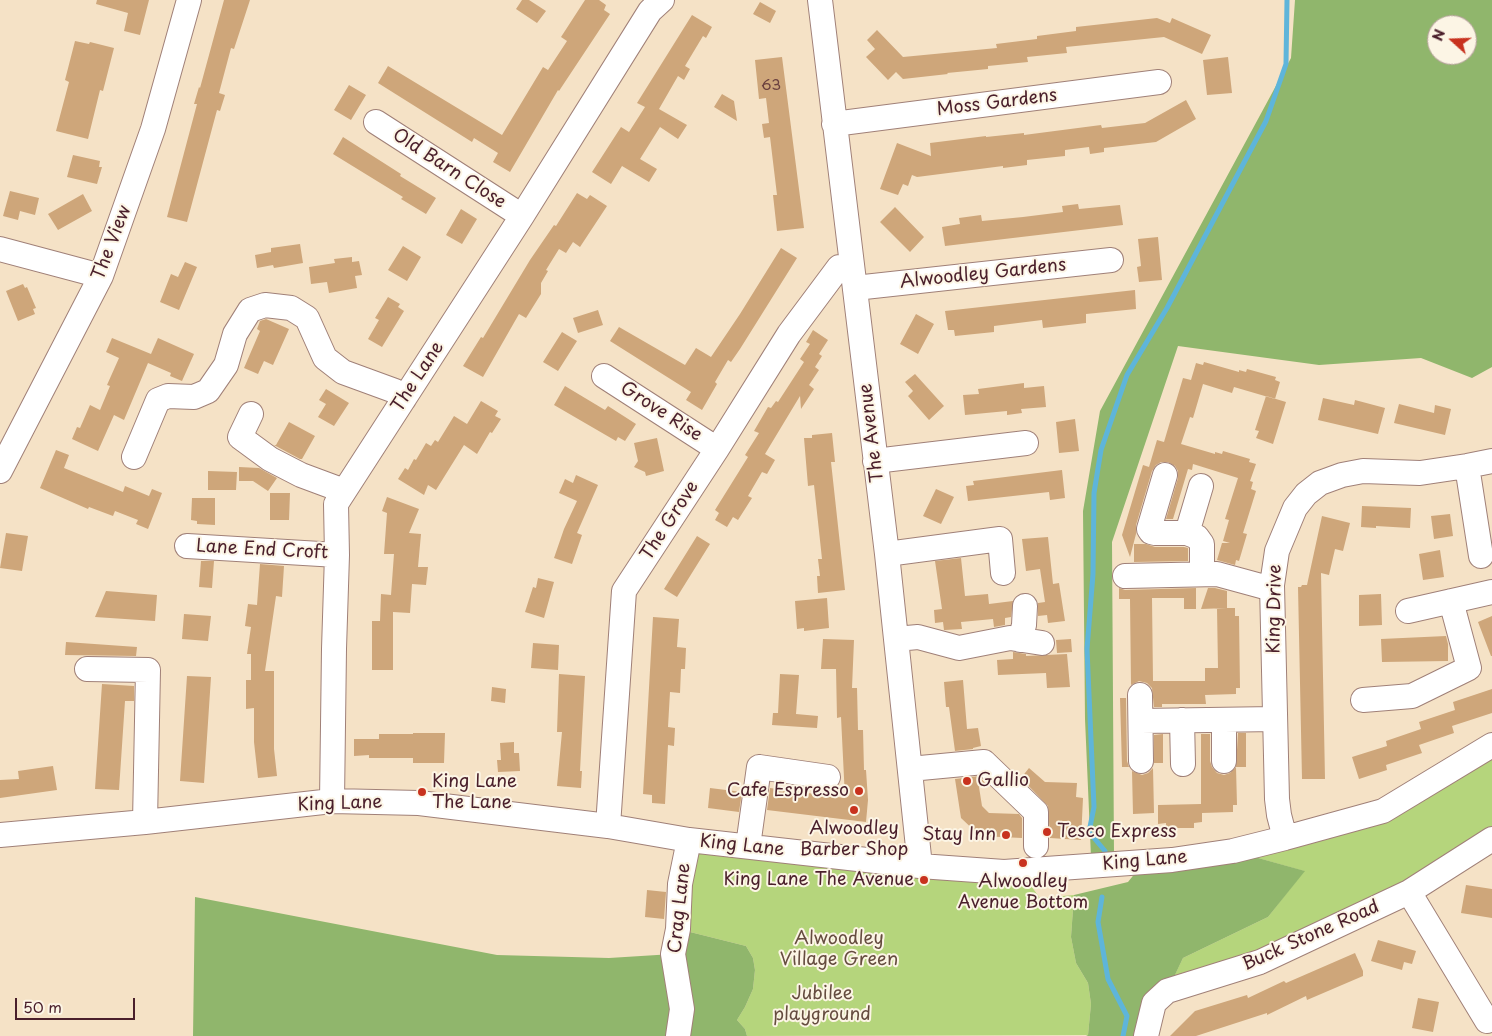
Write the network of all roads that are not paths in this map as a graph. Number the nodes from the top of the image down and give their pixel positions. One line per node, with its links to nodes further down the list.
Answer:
1 (189, 0): 11 (street, The View)
2 (662, 0): 7 (street, The Lane)
3 (820, 0): 6 (street, The Avenue)
4 (1159, 82): 6 (street, Moss Gardens)
5 (376, 122): 7 (street, Old Barn Close)
6 (834, 124): 10 (street, The Avenue)
7 (522, 216): 14 (street, The Lane)
8 (0, 249): 11 (street)
9 (1111, 260): 12 (street, Alwoodley Gardens)
10 (852, 265): 12 (street, The Avenue); 17 (street, The Grove)
11 (101, 276): 22 (street, The View)
12 (855, 288): 19 (street, The Avenue)
13 (604, 376): 17 (street, Grove Rise)
14 (404, 399): 18 (street); 25 (street, The Lane)
15 (251, 414): 25 (street)
16 (1026, 443): 19 (street)
17 (717, 449): 55 (street, The Grove)
18 (134, 457)
19 (875, 461): 29 (street, The Avenue)
20 (1492, 461): 21 (street, King Drive)
21 (1467, 466): 30 (street); 34 (street, King Drive)
22 (0, 471)
23 (1165, 475): 26 (street)
24 (1201, 486): 26 (street)
25 (344, 491): 28 (street, The Lane)
26 (1187, 533): 32 (street)
27 (187, 546): 28 (street, Lane End Croft)
28 (337, 554): 53 (street, The Lane)
29 (887, 554): 31 (street); 39 (street, The Avenue)
30 (1481, 556)
31 (1004, 573)
32 (1202, 574): 33 (street); 34 (street)
33 (1125, 576)
34 (1272, 589): 43 (street, King Drive)
35 (1492, 592): 36 (street)
36 (1451, 601): 38 (street); 42 (street)
37 (1025, 606): 39 (street)
38 (1408, 611)
39 (896, 639): 51 (street, The Avenue)
40 (87, 669): 54 (street)
41 (1140, 695): 46 (street)
42 (1362, 700)
43 (1275, 719): 45 (street); 57 (street, King Drive)
44 (1182, 720): 45 (street); 46 (street); 50 (street)
45 (1224, 720): 49 (street)
46 (1141, 721): 48 (street)
47 (1492, 745): 57 (street, King Lane)
48 (1141, 761)
49 (1224, 761)
50 (1183, 764)
51 (910, 769): 61 (street); 62 (street, The Avenue)
52 (828, 777): 60 (street)
53 (332, 801): 54 (street, King Lane); 55 (street, King Lane)
54 (145, 822): 56 (street, King Lane)
55 (608, 826): 59 (street, King Lane)
56 (0, 835)
57 (1285, 838): 62 (street, King Lane)
58 (1492, 839): 64 (street, Buck Stone Road)
59 (689, 840): 60 (street, King Lane); 63 (street); 66 (street, Crag Lane)
60 (748, 846): 62 (street, King Lane)
61 (1036, 846)
62 (920, 866)
63 (691, 878)
64 (1409, 892): 65 (street); 67 (street, Buck Stone Road)
65 (1484, 1025)
66 (678, 1036)
67 (1146, 1036)

